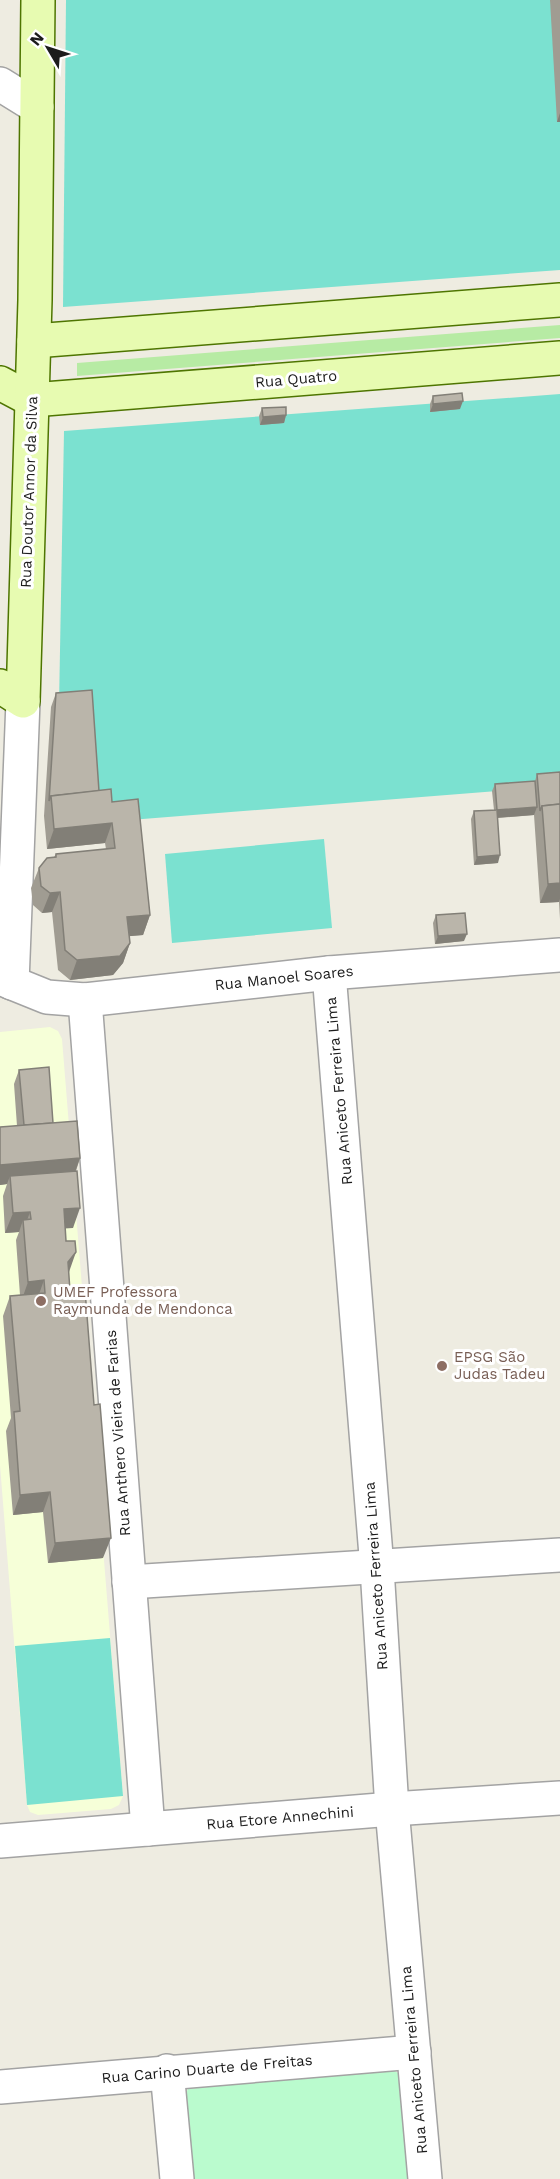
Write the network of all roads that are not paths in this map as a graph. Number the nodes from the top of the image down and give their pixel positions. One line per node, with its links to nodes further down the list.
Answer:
1 (38, 0): 3 (street, Rua Doutor Annor da Silva)
2 (0, 84): 3 (street)
3 (37, 106): 5 (street, Rua Doutor Annor da Silva)
4 (560, 300): 5 (street)
5 (34, 341): 8 (street, Rua Doutor Annor da Silva)
6 (560, 358): 8 (street, Rua Quatro)
7 (0, 383): 8 (street)
8 (32, 400): 9 (street, Rua Doutor Annor da Silva)
9 (12, 694): 12 (street, Rua Doutor Annor da Silva)
10 (560, 956): 11 (street, Rua Manoel Soares)
11 (329, 973): 13 (street, Rua Manoel Soares); 15 (street, Rua Aniceto Ferreira Lima)
12 (6, 981): 13 (street, Rua Manoel Soares)
13 (85, 1000): 16 (street, Rua Anthero Vieira de Farias)
14 (560, 1555): 15 (street)
15 (377, 1568): 16 (street); 18 (street, Rua Aniceto Ferreira Lima)
16 (129, 1582): 19 (street, Rua Anthero Vieira de Farias)
17 (560, 1798): 18 (street, Rua Etore Annechini)
18 (392, 1809): 19 (street, Rua Etore Annechini); 22 (street, Rua Aniceto Ferreira Lima)
19 (148, 1829): 21 (street, Rua Etore Annechini)
20 (0, 1834): 21 (street)
21 (0, 1841)
22 (414, 2052): 23 (street, Rua Carino Duarte de Freitas); 26 (street, Rua Aniceto Ferreira Lima)
23 (167, 2071): 24 (street, Rua Carino Duarte de Freitas); 25 (street)
24 (0, 2087)
25 (177, 2179)
26 (425, 2179)

